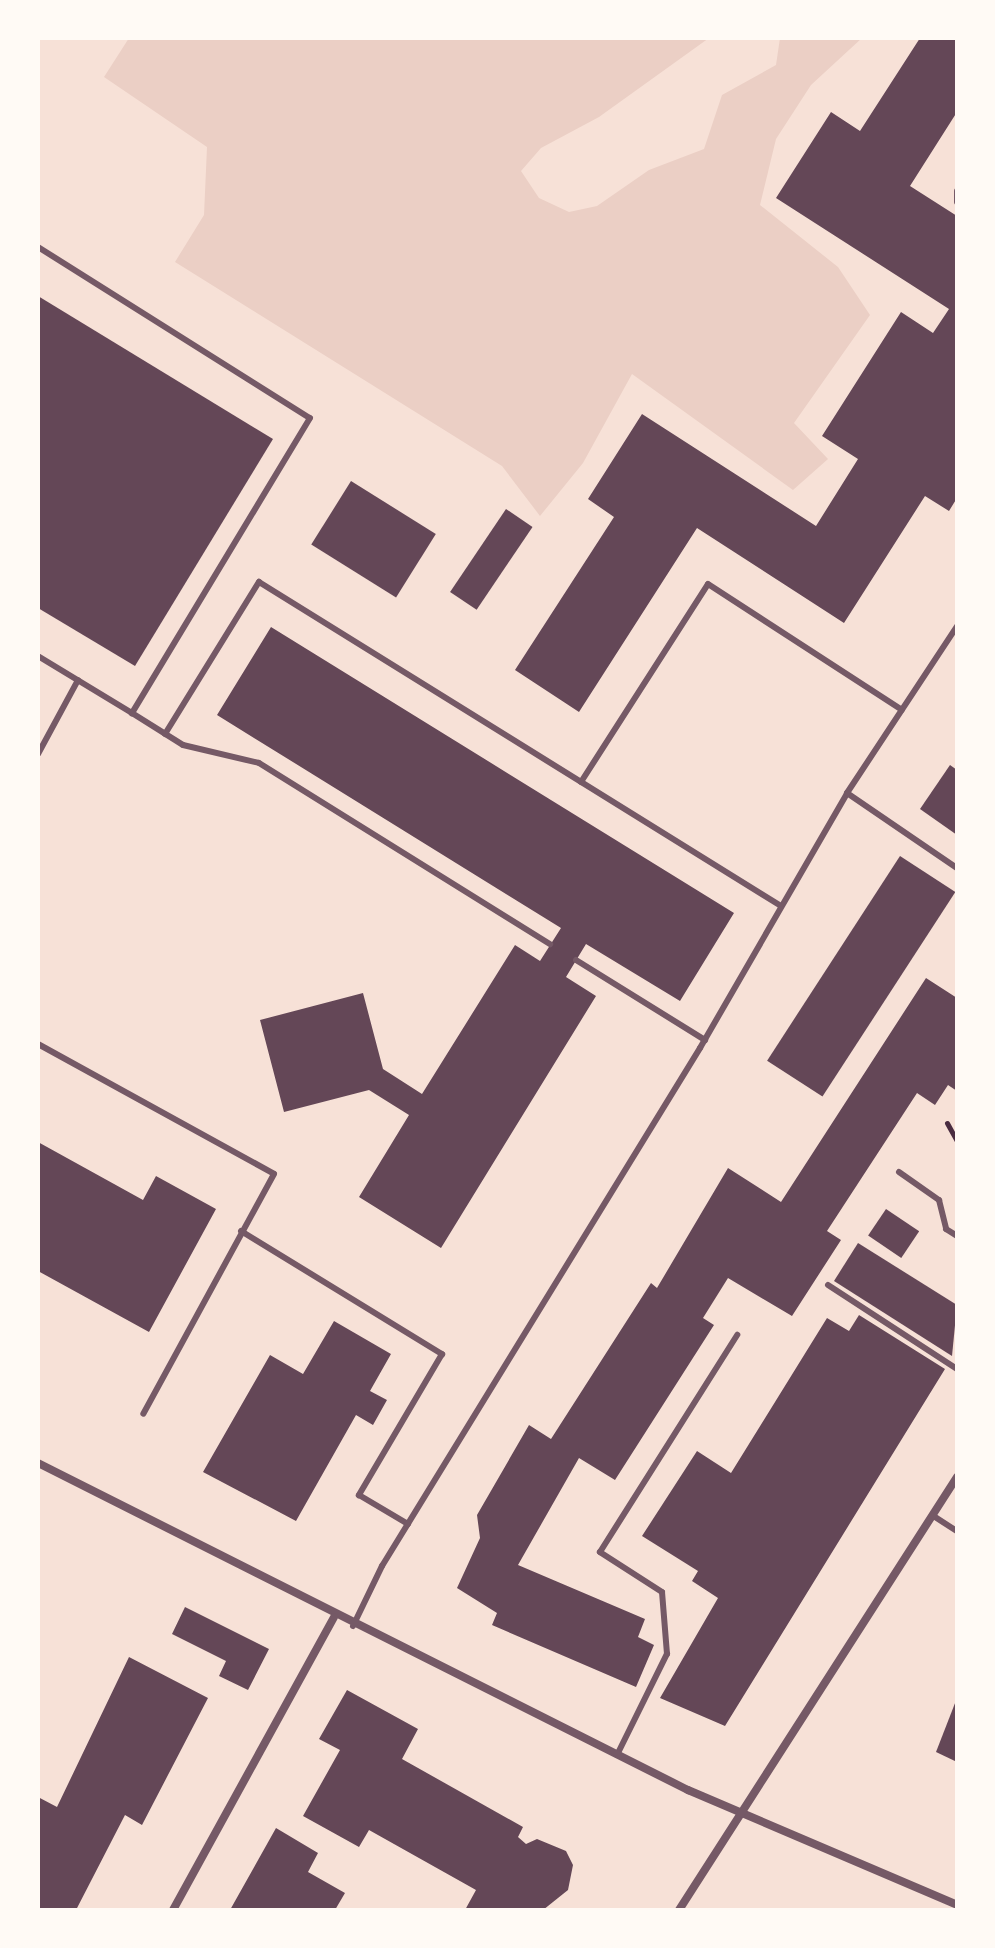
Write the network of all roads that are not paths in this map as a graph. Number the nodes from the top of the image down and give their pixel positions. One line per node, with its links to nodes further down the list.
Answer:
1 (957, 191): 2 (lane)
2 (957, 202)
3 (38, 247): 8 (lane)
4 (957, 626): 7 (lane)
5 (38, 656): 6 (lane)
6 (78, 680): 8 (lane); 10 (lane)
7 (902, 710): 11 (lane); 12 (lane)
8 (132, 713): 9 (lane)
9 (165, 734): 11 (lane); 15 (lane)
10 (38, 754)
11 (581, 782): 14 (lane)
12 (847, 793): 13 (lane); 14 (lane)
13 (957, 868)
14 (781, 906): 17 (lane)
15 (550, 944)
16 (576, 960): 17 (lane)
17 (705, 1040): 29 (lane)
18 (38, 1044): 20 (lane)
19 (899, 1172): 21 (lane)
20 (241, 1231): 25 (lane); 29 (lane)
21 (957, 1236)
22 (828, 1285): 24 (lane)
23 (737, 1335): 33 (lane)
24 (957, 1369)
25 (143, 1414)
26 (38, 1463): 31 (street)
27 (957, 1477): 28 (street)
28 (932, 1515): 30 (lane); 34 (street)
29 (408, 1524): 32 (lane)
30 (957, 1531)
31 (334, 1617): 32 (street); 36 (street)
32 (353, 1626): 33 (street)
33 (617, 1755): 34 (street)
34 (741, 1813): 35 (street); 37 (street)
35 (957, 1905)
36 (173, 1910)
37 (679, 1910)

